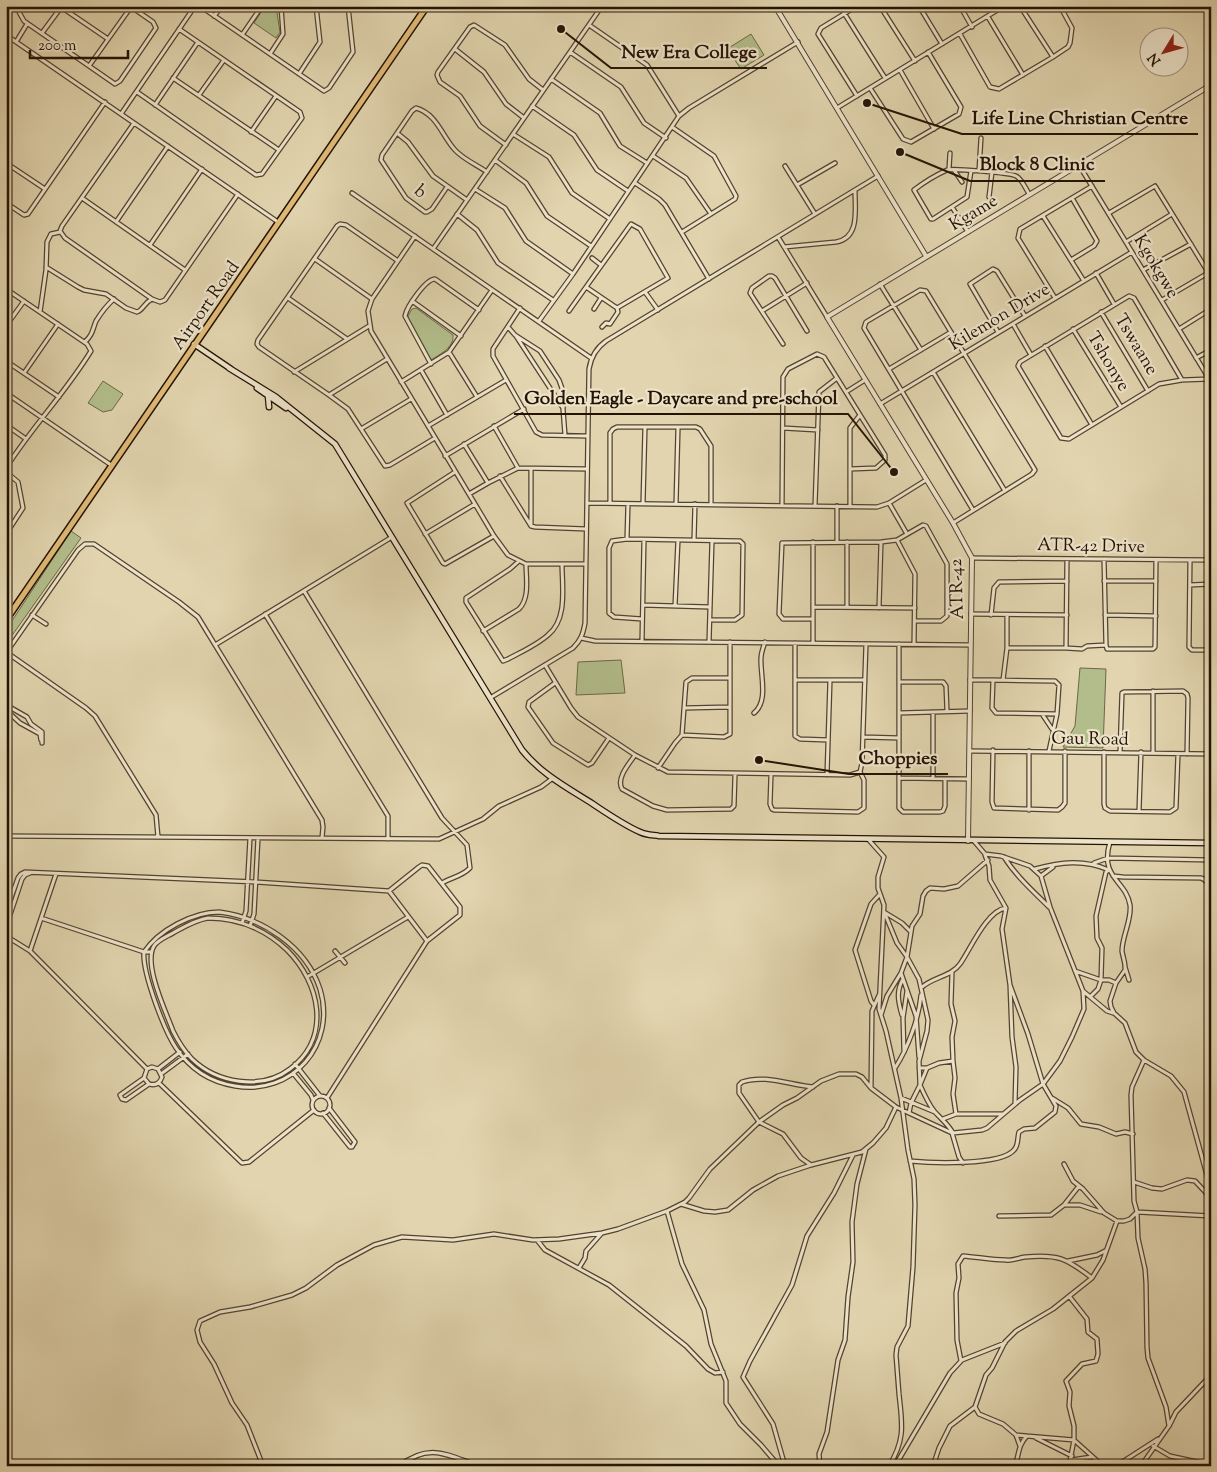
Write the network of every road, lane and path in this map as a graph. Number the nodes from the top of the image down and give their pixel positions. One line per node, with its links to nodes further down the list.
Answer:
1 (22, 6): 24 (street)
2 (195, 6): 27 (street)
3 (200, 6): 22 (street)
4 (222, 6): 22 (street)
5 (262, 6): 31 (street)
6 (281, 6): 40 (street)
7 (316, 6): 46 (street)
8 (348, 6): 46 (street)
9 (427, 6): 118 (main road, Airport Road)
10 (602, 6): 25 (street)
11 (857, 6): 21 (street)
12 (880, 6): 43 (street)
13 (919, 6): 36 (street)
14 (960, 6): 26 (street)
15 (1004, 6): 23 (street)
16 (1020, 6): 41 (street)
17 (1060, 6): 41 (street)
18 (61, 7): 28 (street); 32 (street)
19 (130, 7): 32 (street); 44 (street)
20 (777, 7): 35 (street)
21 (844, 13): 49 (street); 57 (street)
22 (214, 16): 31 (street)
23 (988, 17): 26 (street); 47 (street)
24 (27, 24): 28 (street); 33 (street)
25 (589, 25): 38 (street); 63 (street)
26 (972, 27): 29 (street)
27 (179, 29): 34 (street); 54 (street)
28 (42, 33): 44 (street)
29 (960, 34): 36 (street); 47 (street)
30 (6, 35): 33 (street)
31 (242, 35): 40 (street)
32 (108, 39): 44 (street)
33 (16, 42): 58 (street)
34 (198, 42): 42 (street); 48 (street)
35 (798, 42): 61 (street); 63 (street)
36 (942, 44): 39 (street)
37 (455, 49): 53 (street); 64 (street); 73 (street)
38 (570, 52): 50 (street); 71 (street)
39 (928, 52): 43 (street); 67 (street)
40 (270, 54): 46 (street)
41 (1053, 58): 47 (street)
42 (224, 60): 55 (street); 56 (street)
43 (915, 61): 45 (street)
44 (89, 66)
45 (900, 70): 49 (street); 67 (street)
46 (299, 75)
47 (1023, 75)
48 (173, 78): 55 (street); 59 (street)
49 (885, 78): 52 (street)
50 (551, 79): 53 (street); 81 (street)
51 (1211, 84): 82 (street, Kgame)
52 (870, 88): 57 (street); 67 (street)
53 (543, 90): 60 (street)
54 (137, 92): 59 (street); 62 (street)
55 (199, 95): 68 (street)
56 (276, 96): 68 (street); 75 (street)
57 (857, 96): 61 (street)
58 (104, 102): 62 (street); 98 (street)
59 (156, 105): 75 (street)
60 (532, 106): 64 (street); 100 (street)
61 (837, 108): 91 (street)
62 (121, 114): 65 (street)
63 (679, 116): 66 (street)
64 (524, 118): 70 (street)
65 (134, 123): 74 (street); 105 (street)
66 (672, 127): 71 (street); 112 (street)
67 (934, 129)
68 (251, 132): 75 (street)
69 (397, 133): 89 (street); 96 (street); 96 (street, b)
70 (513, 134): 73 (street); 116 (street)
71 (666, 138): 77 (street)
72 (981, 138): 88 (street)
73 (506, 145): 78 (street)
74 (168, 146): 84 (street); 117 (street)
75 (279, 150)
76 (950, 153): 85 (street)
77 (653, 156): 81 (street); 112 (street)
78 (495, 160): 89 (street); 127 (street)
79 (6, 163): 98 (street)
80 (835, 163): 94 (street)
81 (647, 164): 93 (street)
82 (1079, 164): 95 (street, Kgokgwe); 103 (street, Kgame)
83 (785, 166): 94 (street)
84 (202, 169): 102 (street); 126 (street)
85 (949, 169): 86 (street); 109 (street)
86 (954, 169): 87 (street); 92 (street)
87 (971, 171): 88 (street); 109 (street)
88 (978, 171): 90 (street)
89 (487, 172): 97 (street)
90 (992, 172): 103 (street); 104 (street)
91 (878, 176): 99 (street); 131 (street)
92 (962, 182)
93 (635, 183): 100 (street); 120 (street)
94 (797, 184): 113 (street)
95 (1092, 186): 106 (street); 110 (street, Kgokgwe)
96 (447, 187): 107 (street)
97 (475, 189): 107 (street); 142 (street)
98 (45, 190): 108 (street)
99 (856, 190): 113 (street); 128 (street)
100 (628, 191): 116 (street)
101 (352, 193): 122 (street)
102 (238, 194): 118 (street); 138 (street)
103 (1030, 194): 121 (street, Kgame)
104 (989, 197)
105 (82, 198): 117 (street); 119 (street)
106 (1072, 198): 115 (street); 135 (street)
107 (467, 200): 111 (street)
108 (6, 203)
109 (952, 207): 121 (street)
110 (1109, 213): 114 (street); 124 (street, Kgokgwe)
111 (457, 214): 129 (street); 159 (street)
112 (710, 214): 120 (street)
113 (815, 214): 123 (street)
114 (1172, 214): 124 (street); 125 (street)
115 (1043, 216): 135 (street); 155 (street)
116 (610, 219): 127 (street)
117 (116, 222): 126 (street)
118 (278, 222): 193 (main road, Airport Road)
119 (60, 232): 137 (street); 157 (street)
120 (682, 232): 144 (street)
121 (968, 232): 131 (street, Kgame)
122 (415, 236): 129 (street); 134 (street)
123 (778, 237): 128 (street); 144 (street)
124 (1126, 242): 130 (street, Kgokgwe)
125 (1191, 244): 139 (street); 141 (street)
126 (150, 245): 138 (street)
127 (591, 246): 142 (street)
128 (784, 247): 146 (street)
129 (433, 249): 150 (street)
130 (1132, 252): 139 (street, Kgokgwe); 140 (street, Kilemon Drive)
131 (926, 256): 147 (street, Kgame)
132 (592, 258): 136 (street)
133 (315, 259): 134 (street); 153 (street); 158 (street)
134 (398, 260): 158 (street)
135 (1071, 260): 145 (street)
136 (601, 265): 148 (street); 151 (street)
137 (46, 266): 156 (street); 172 (street)
138 (186, 270): 157 (street)
139 (1143, 270): 160 (street, Kgokgwe)
140 (1096, 273): 145 (street, Kilemon Drive); 163 (street)
141 (1208, 273): 143 (street); 160 (street)
142 (573, 274): 159 (street)
143 (1211, 277)
144 (709, 279): 170 (street)
145 (1084, 280): 155 (street, Kilemon Drive)
146 (807, 283): 152 (street); 175 (street)
147 (880, 284): 164 (street); 175 (street, Kgame)
148 (586, 287): 154 (street); 173 (street)
149 (6, 289): 161 (street)
150 (492, 290): 165 (street); 169 (street)
151 (645, 292): 166 (street); 170 (street)
152 (787, 296): 171 (street); 171 (street); 186 (street)
153 (288, 298): 191 (street); 209 (street)
154 (601, 298): 166 (street); 167 (street)
155 (1055, 298): 176 (street, Kilemon Drive)
156 (114, 299): 157 (street); 192 (street)
157 (152, 299)
158 (372, 299): 181 (street)
159 (553, 300): 177 (street)
160 (1162, 300): 185 (street, Kgokgwe)
161 (24, 301): 172 (street); 180 (street)
162 (412, 301): 169 (street); 190 (street); 205 (street)
163 (1114, 304): 174 (street); 215 (street)
164 (894, 306): 187 (street); 196 (street); 207 (street)
165 (520, 308): 177 (street); 182 (street)
166 (617, 308): 183 (street)
167 (594, 309)
168 (1211, 309): 185 (street)
169 (479, 310): 190 (street)
170 (658, 310): 201 (street)
171 (762, 311): 194 (street)
172 (40, 312): 178 (street)
173 (569, 312)
174 (1101, 312): 184 (street); 219 (street, Tswaane)
175 (827, 316): 214 (street, ATR-42)
176 (1025, 316): 179 (street, Kilemon Drive); 188 (street)
177 (539, 322): 201 (street)
178 (58, 324): 192 (street); 211 (street)
179 (1013, 324): 188 (street, Kilemon Drive); 200 (street)
180 (6, 326)
181 (369, 326): 191 (street); 203 (street)
182 (508, 327): 189 (street); 213 (street)
183 (602, 328)
184 (1073, 329): 195 (street); 229 (street, Tshonye)
185 (1179, 329): 202 (street, Kgokgwe)
186 (807, 331)
187 (951, 332): 196 (street); 199 (street)
188 (998, 332): 199 (street, Kilemon Drive)
189 (515, 335): 231 (street); 231 (street)
190 (461, 336): 198 (street)
191 (347, 339): 209 (street)
192 (85, 342): 224 (street)
193 (194, 344): 206 (main road); 253 (main road, Airport Road)
194 (782, 344)
195 (1045, 346): 200 (street); 236 (street)
196 (920, 350): 207 (street)
197 (1211, 350): 202 (street)
198 (449, 352): 205 (street); 225 (street)
199 (964, 353): 210 (street, Kilemon Drive); 264 (street)
200 (1032, 355): 236 (street)
201 (592, 358): 246 (street)
202 (1196, 358): 216 (street, Kgokgwe)
203 (387, 359): 217 (street); 222 (street)
204 (6, 361): 211 (street)
205 (431, 364): 208 (street)
206 (229, 368): 223 (main road); 232 (main road)
207 (889, 369): 218 (street)
208 (421, 370): 217 (street); 233 (street)
209 (294, 372): 222 (street)
210 (933, 372): 218 (street, Kilemon Drive); 264 (street)
211 (24, 373): 224 (street)
212 (837, 378): 220 (street); 242 (street); 244 (street)
213 (506, 380): 225 (street); 230 (street)
214 (866, 380): 220 (street); 228 (street, ATR-42)
215 (1182, 380): 216 (street); 219 (street)
216 (1210, 380)
217 (401, 382): 226 (street)
218 (902, 391): 228 (street, Kilemon Drive); 279 (street)
219 (1148, 391): 229 (street)
220 (846, 392): 234 (street)
221 (6, 393): 235 (street)
222 (329, 395): 243 (street)
223 (268, 396): 227 (main road); 227 (main road)
224 (59, 397): 235 (street)
225 (477, 397): 233 (street)
226 (411, 399): 238 (street); 243 (street)
227 (279, 403): 232 (main road)
228 (880, 404): 262 (street, ATR-42)
229 (1120, 407): 236 (street)
230 (524, 409): 239 (street); 245 (street)
231 (563, 409): 245 (street)
232 (298, 415): 287 (main road)
233 (447, 415): 238 (street)
234 (860, 415): 257 (street); 257 (street)
235 (42, 418): 247 (street); 253 (street)
236 (1092, 424)
237 (6, 425): 247 (street)
238 (428, 426): 248 (street)
239 (494, 426): 249 (street); 255 (street)
240 (645, 427): 241 (street); 267 (street); 271 (street)
241 (678, 428): 272 (street); 274 (street)
242 (783, 428): 244 (street); 275 (street)
243 (361, 429): 248 (street)
244 (818, 430): 276 (street)
245 (565, 435): 246 (street)
246 (587, 436): 258 (street)
247 (26, 438): 252 (street)
248 (435, 438): 251 (street)
249 (464, 444): 251 (street); 263 (street)
250 (6, 454): 252 (street)
251 (445, 456): 260 (street)
252 (12, 458): 254 (street)
253 (111, 465): 331 (main road, Airport Road)
254 (6, 468)
255 (518, 468): 256 (street); 261 (street)
256 (531, 468): 258 (street); 281 (street)
257 (850, 469): 278 (street)
258 (587, 470): 266 (street)
259 (6, 472): 283 (street)
260 (455, 472): 265 (street); 284 (street)
261 (500, 476): 263 (street); 281 (street)
262 (926, 480): 268 (street); 280 (street, ATR-42)
263 (488, 483): 265 (street)
264 (1005, 491): 279 (street)
265 (468, 494): 269 (street)
266 (587, 503): 267 (street); 282 (street)
267 (610, 503): 270 (street)
268 (889, 503): 278 (street); 285 (street)
269 (475, 504): 284 (street); 286 (street)
270 (628, 504): 271 (street); 288 (street)
271 (643, 504): 272 (street)
272 (676, 504): 273 (street)
273 (695, 504): 274 (street); 291 (street)
274 (710, 504): 275 (street)
275 (782, 505): 276 (street)
276 (815, 506): 277 (street)
277 (836, 506): 278 (street); 295 (street)
278 (850, 506)
279 (973, 510): 280 (street)
280 (953, 523): 298 (street, ATR-42)
281 (531, 526): 282 (street)
282 (586, 529): 307 (street)
283 (6, 534)
284 (425, 534): 286 (street)
285 (907, 534): 292 (street); 333 (street)
286 (494, 536): 304 (street)
287 (392, 537): 313 (street); 364 (main road)
288 (627, 538): 289 (street); 329 (street)
289 (644, 540): 290 (street); 314 (street)
290 (678, 540): 291 (street); 315 (street)
291 (694, 540): 293 (street)
292 (897, 540): 297 (street); 320 (street)
293 (712, 541): 316 (street); 332 (street)
294 (814, 542): 295 (street); 317 (street); 330 (street)
295 (837, 542): 296 (street)
296 (847, 542): 297 (street); 318 (street)
297 (881, 542): 319 (street)
298 (972, 558): 299 (street, ATR-42 Drive); 322 (street, ATR-42)
299 (1068, 559): 300 (street, ATR-42 Drive); 308 (street)
300 (1104, 559): 301 (street, ATR-42 Drive); 309 (street)
301 (1156, 560): 302 (street, ATR-42 Drive); 310 (street)
302 (1190, 560): 303 (street, ATR-42 Drive); 312 (street)
303 (1211, 560)
304 (519, 561): 305 (street); 335 (street)
305 (526, 564): 306 (street); 335 (street)
306 (562, 564): 307 (street); 335 (street)
307 (586, 564): 336 (street)
308 (1067, 581): 323 (street); 326 (street)
309 (1104, 581): 310 (street); 327 (street)
310 (1156, 581): 328 (street)
311 (1211, 584): 312 (street)
312 (1190, 585): 351 (street)
313 (304, 591): 321 (street); 407 (street)
314 (642, 605): 315 (street); 329 (street)
315 (675, 606): 316 (street)
316 (710, 607): 332 (street)
317 (814, 607): 318 (street); 330 (street)
318 (847, 607): 319 (street)
319 (879, 608): 320 (street)
320 (915, 608): 333 (street)
321 (265, 614): 346 (street); 413 (street)
322 (971, 614): 323 (street); 347 (street, ATR-42)
323 (991, 614): 325 (street)
324 (32, 615): 334 (street); 346 (street); 352 (street)
325 (1007, 615): 326 (street); 349 (street)
326 (1067, 615): 350 (street)
327 (1105, 615): 328 (street); 348 (street)
328 (1156, 616): 348 (street)
329 (642, 619): 337 (street)
330 (813, 619): 342 (street)
331 (6, 620)
332 (710, 620): 338 (street)
333 (915, 622): 345 (street)
334 (46, 624)
335 (483, 631)
336 (581, 638): 337 (street); 353 (street)
337 (642, 641): 338 (street)
338 (709, 642): 339 (street)
339 (730, 642): 340 (street); 354 (street)
340 (765, 642): 341 (street); 372 (street)
341 (795, 642): 342 (street); 355 (street)
342 (813, 643): 343 (street)
343 (866, 644): 344 (street); 357 (street)
344 (899, 644): 345 (street); 361 (street)
345 (914, 644): 347 (street)
346 (215, 645): 412 (street)
347 (970, 645): 358 (street, ATR-42)
348 (1106, 645): 350 (street)
349 (1007, 648): 350 (street); 360 (street)
350 (1066, 648)
351 (1211, 650)
352 (6, 652): 409 (street)
353 (545, 665): 362 (street); 364 (street)
354 (730, 678): 366 (street); 367 (street)
355 (795, 680): 356 (street); 381 (street)
356 (830, 680): 357 (street); 381 (street)
357 (865, 680): 378 (street)
358 (969, 680): 359 (street); 369 (street, ATR-42)
359 (994, 680): 360 (street); 374 (street)
360 (1004, 680): 375 (street)
361 (899, 682): 371 (street); 373 (street)
362 (556, 683): 379 (street); 379 (street)
363 (1153, 691): 388 (street); 390 (street); 392 (street)
364 (490, 698): 400 (main road)
365 (6, 705): 368 (street)
366 (729, 707): 367 (street); 377 (street)
367 (685, 708): 377 (street)
368 (6, 710)
369 (970, 711): 371 (street); 382 (street, ATR-42)
370 (933, 712): 371 (street); 373 (street); 402 (street)
371 (947, 712)
372 (754, 713)
373 (899, 713): 380 (street)
374 (1042, 714): 375 (street); 376 (street)
375 (1057, 714): 376 (street)
376 (1052, 730): 385 (street)
377 (682, 735): 395 (street)
378 (863, 737): 380 (street); 396 (street)
379 (609, 738): 394 (street)
380 (899, 738): 401 (street)
381 (828, 740): 399 (street)
382 (970, 750): 383 (street, Gau Road); 404 (street, ATR-42)
383 (992, 750): 384 (street, Gau Road); 405 (street)
384 (1029, 751): 385 (street, Gau Road); 405 (street)
385 (1049, 751): 386 (street, Gau Road)
386 (1065, 751): 387 (street, Gau Road); 405 (street)
387 (1104, 752): 388 (street, Gau Road); 406 (street)
388 (1120, 752): 389 (street, Gau Road)
389 (1140, 752): 390 (street, Gau Road); 406 (street)
390 (1153, 753): 391 (street, Gau Road)
391 (1178, 754): 392 (street, Gau Road); 406 (street)
392 (1187, 754): 393 (street, Gau Road)
393 (1211, 754)
394 (635, 755): 395 (street); 398 (street)
395 (658, 768): 398 (street)
396 (860, 772): 397 (street); 399 (street)
397 (771, 774): 398 (street); 399 (street)
398 (735, 775)
399 (827, 775)
400 (553, 778): 407 (street); 414 (main road)
401 (899, 778): 402 (street); 403 (street)
402 (933, 778): 403 (street)
403 (945, 779): 404 (street)
404 (969, 780): 415 (street, ATR-42)
405 (1028, 810)
406 (1139, 811)
407 (454, 832): 413 (street); 433 (street)
408 (6, 836): 409 (street)
409 (158, 837): 410 (street)
410 (250, 838): 411 (street); 431 (street)
411 (258, 838): 412 (street); 432 (street)
412 (322, 838): 413 (street)
413 (388, 839)
414 (868, 839): 415 (main road); 435 (street)
415 (971, 841): 416 (main road); 418 (street)
416 (1110, 842): 417 (main road); 420 (street)
417 (1211, 844)
418 (985, 854): 419 (street); 421 (street)
419 (1004, 857): 425 (street); 438 (street)
420 (1108, 858): 422 (street); 423 (street); 426 (street)
421 (988, 860): 437 (street); 449 (street)
422 (1211, 860)
423 (1094, 864): 424 (street); 426 (street)
424 (1053, 866): 425 (street); 429 (street)
425 (1035, 869): 429 (street)
426 (1109, 870): 428 (street); 467 (street)
427 (56, 874): 430 (street); 431 (street); 442 (street)
428 (1112, 875): 436 (street); 460 (street)
429 (1041, 876): 438 (street)
430 (19, 881): 439 (street); 447 (street)
431 (248, 882): 432 (street); 443 (street)
432 (256, 882): 434 (street); 444 (street)
433 (442, 883): 434 (street); 452 (street)
434 (389, 891): 441 (street)
435 (880, 893): 440 (street); 476 (street)
436 (1211, 894)
437 (1006, 908): 462 (street); 470 (street)
438 (1050, 908): 461 (street)
439 (6, 912)
440 (884, 912): 449 (street); 458 (street); 474 (street)
441 (408, 917): 452 (street); 457 (street)
442 (41, 918): 453 (street); 455 (street)
443 (244, 918): 444 (street); 445 (street); 455 (street)
444 (252, 920): 446 (street); 463 (street)
445 (242, 923): 446 (street); 456 (street)
446 (250, 926): 465 (street)
447 (6, 927)
448 (6, 931): 451 (street)
449 (910, 931): 458 (street)
450 (6, 936): 451 (street)
451 (11, 938): 453 (street)
452 (427, 941): 507 (street)
453 (30, 951): 495 (street)
454 (335, 951): 457 (street)
455 (144, 952): 456 (street); 482 (street)
456 (151, 952): 481 (street)
457 (340, 957): 459 (street); 463 (street)
458 (907, 957): 464 (street); 472 (street)
459 (345, 963)
460 (1125, 966): 468 (street); 469 (street)
461 (1075, 971): 467 (street); 473 (street)
462 (952, 972): 472 (street); 488 (street)
463 (313, 973): 465 (street); 496 (street)
464 (901, 973): 466 (street); 478 (street)
465 (307, 977): 489 (street)
466 (904, 979): 471 (street); 480 (street)
467 (1101, 980): 469 (street); 475 (street)
468 (1129, 980)
469 (1116, 983): 477 (street)
470 (1010, 985): 502 (street); 512 (street)
471 (907, 988): 479 (street); 480 (street)
472 (921, 988): 479 (street); 487 (street)
473 (1083, 991): 475 (street); 502 (street)
474 (880, 992): 476 (street); 478 (street)
475 (1091, 996): 477 (street)
476 (874, 1005): 505 (street)
477 (1114, 1013): 486 (street)
478 (881, 1015): 494 (street)
479 (916, 1016): 484 (street); 487 (street)
480 (903, 1018): 484 (street)
481 (184, 1048): 482 (street); 483 (street)
482 (179, 1052): 485 (street); 492 (street)
483 (188, 1054): 485 (street); 493 (street)
484 (904, 1054): 494 (street)
485 (183, 1057): 497 (street); 498 (street)
486 (1144, 1060): 525 (street); 534 (street)
487 (919, 1061): 490 (street)
488 (953, 1061): 491 (street); 520 (street)
489 (295, 1064): 493 (street); 496 (street)
490 (919, 1068): 491 (street); 503 (street)
491 (927, 1068): 503 (street)
492 (158, 1069): 495 (street); 497 (street)
493 (289, 1069): 498 (street)
494 (895, 1069): 508 (street)
495 (147, 1070): 499 (street)
496 (299, 1070): 498 (street); 506 (street)
497 (161, 1074): 500 (street)
498 (293, 1074): 510 (street)
499 (144, 1078): 501 (street); 501 (street)
500 (159, 1083): 501 (street); 515 (street)
501 (149, 1084)
502 (1043, 1084): 509 (street); 512 (street)
503 (920, 1085): 511 (street); 518 (street)
504 (815, 1086): 505 (street); 523 (street); 523 (street)
505 (871, 1088): 513 (street)
506 (320, 1096): 507 (street); 510 (street)
507 (327, 1098): 514 (street)
508 (901, 1098): 511 (street); 516 (street)
509 (1051, 1098): 525 (street); 529 (street)
510 (313, 1100): 515 (street)
511 (911, 1103): 517 (street); 518 (street)
512 (1015, 1104): 521 (street)
513 (896, 1107): 516 (street); 526 (street)
514 (330, 1108): 519 (street); 519 (street)
515 (314, 1110): 519 (street)
516 (902, 1110): 517 (street); 528 (street)
517 (909, 1113): 524 (street)
518 (936, 1113): 522 (street)
519 (323, 1114)
520 (956, 1114): 521 (street); 522 (street)
521 (1002, 1114): 524 (street)
522 (943, 1119): 524 (street)
523 (759, 1122): 530 (street); 535 (street)
524 (953, 1134): 529 (street)
525 (1133, 1134): 532 (street)
526 (866, 1149): 527 (street); 574 (street)
527 (853, 1155): 530 (street); 573 (street)
528 (910, 1162): 529 (street); 575 (street)
529 (963, 1163)
530 (811, 1164): 535 (street)
531 (1064, 1164): 533 (street)
532 (1134, 1182): 534 (street); 538 (street)
533 (1079, 1186): 536 (street); 539 (street)
534 (1211, 1198)
535 (680, 1204): 537 (street)
536 (1064, 1205): 539 (street); 540 (street)
537 (667, 1211): 543 (street); 552 (street)
538 (1137, 1212): 541 (street); 542 (street); 557 (street)
539 (1104, 1213): 542 (street)
540 (999, 1216)
541 (1211, 1216)
542 (1117, 1221): 545 (street)
543 (602, 1233): 544 (street); 547 (street)
544 (537, 1240): 547 (street); 569 (street)
545 (1107, 1249): 546 (street); 548 (street)
546 (1068, 1261): 548 (street); 551 (street)
547 (579, 1268): 552 (street)
548 (1092, 1278): 549 (street)
549 (1069, 1296): 550 (street); 562 (street)
550 (1005, 1342): 551 (street); 554 (street)
551 (961, 1362): 576 (street)
552 (724, 1372): 572 (street)
553 (1211, 1375): 557 (street)
554 (975, 1407): 555 (street); 556 (street)
555 (967, 1413): 556 (street); 567 (street)
556 (979, 1414): 558 (street)
557 (1169, 1426): 561 (street)
558 (1016, 1435): 559 (street); 564 (street)
559 (1027, 1436): 560 (street); 564 (street)
560 (1034, 1437): 562 (street); 566 (street)
561 (1159, 1438): 563 (street); 582 (street)
562 (1074, 1440): 565 (street); 566 (street)
563 (1153, 1446): 568 (street); 583 (street)
564 (1020, 1447): 579 (street)
565 (1093, 1457): 566 (street); 581 (street)
566 (1071, 1458): 580 (street)
567 (936, 1460): 577 (street); 578 (street)
568 (1211, 1465)
569 (263, 1466)
570 (399, 1466): 571 (street)
571 (479, 1466)
572 (779, 1466)
573 (785, 1466)
574 (820, 1466)
575 (889, 1466)
576 (896, 1466)
577 (931, 1466)
578 (945, 1466)
579 (1015, 1466)
580 (1069, 1466)
581 (1103, 1466)
582 (1116, 1466)
583 (1141, 1466)

